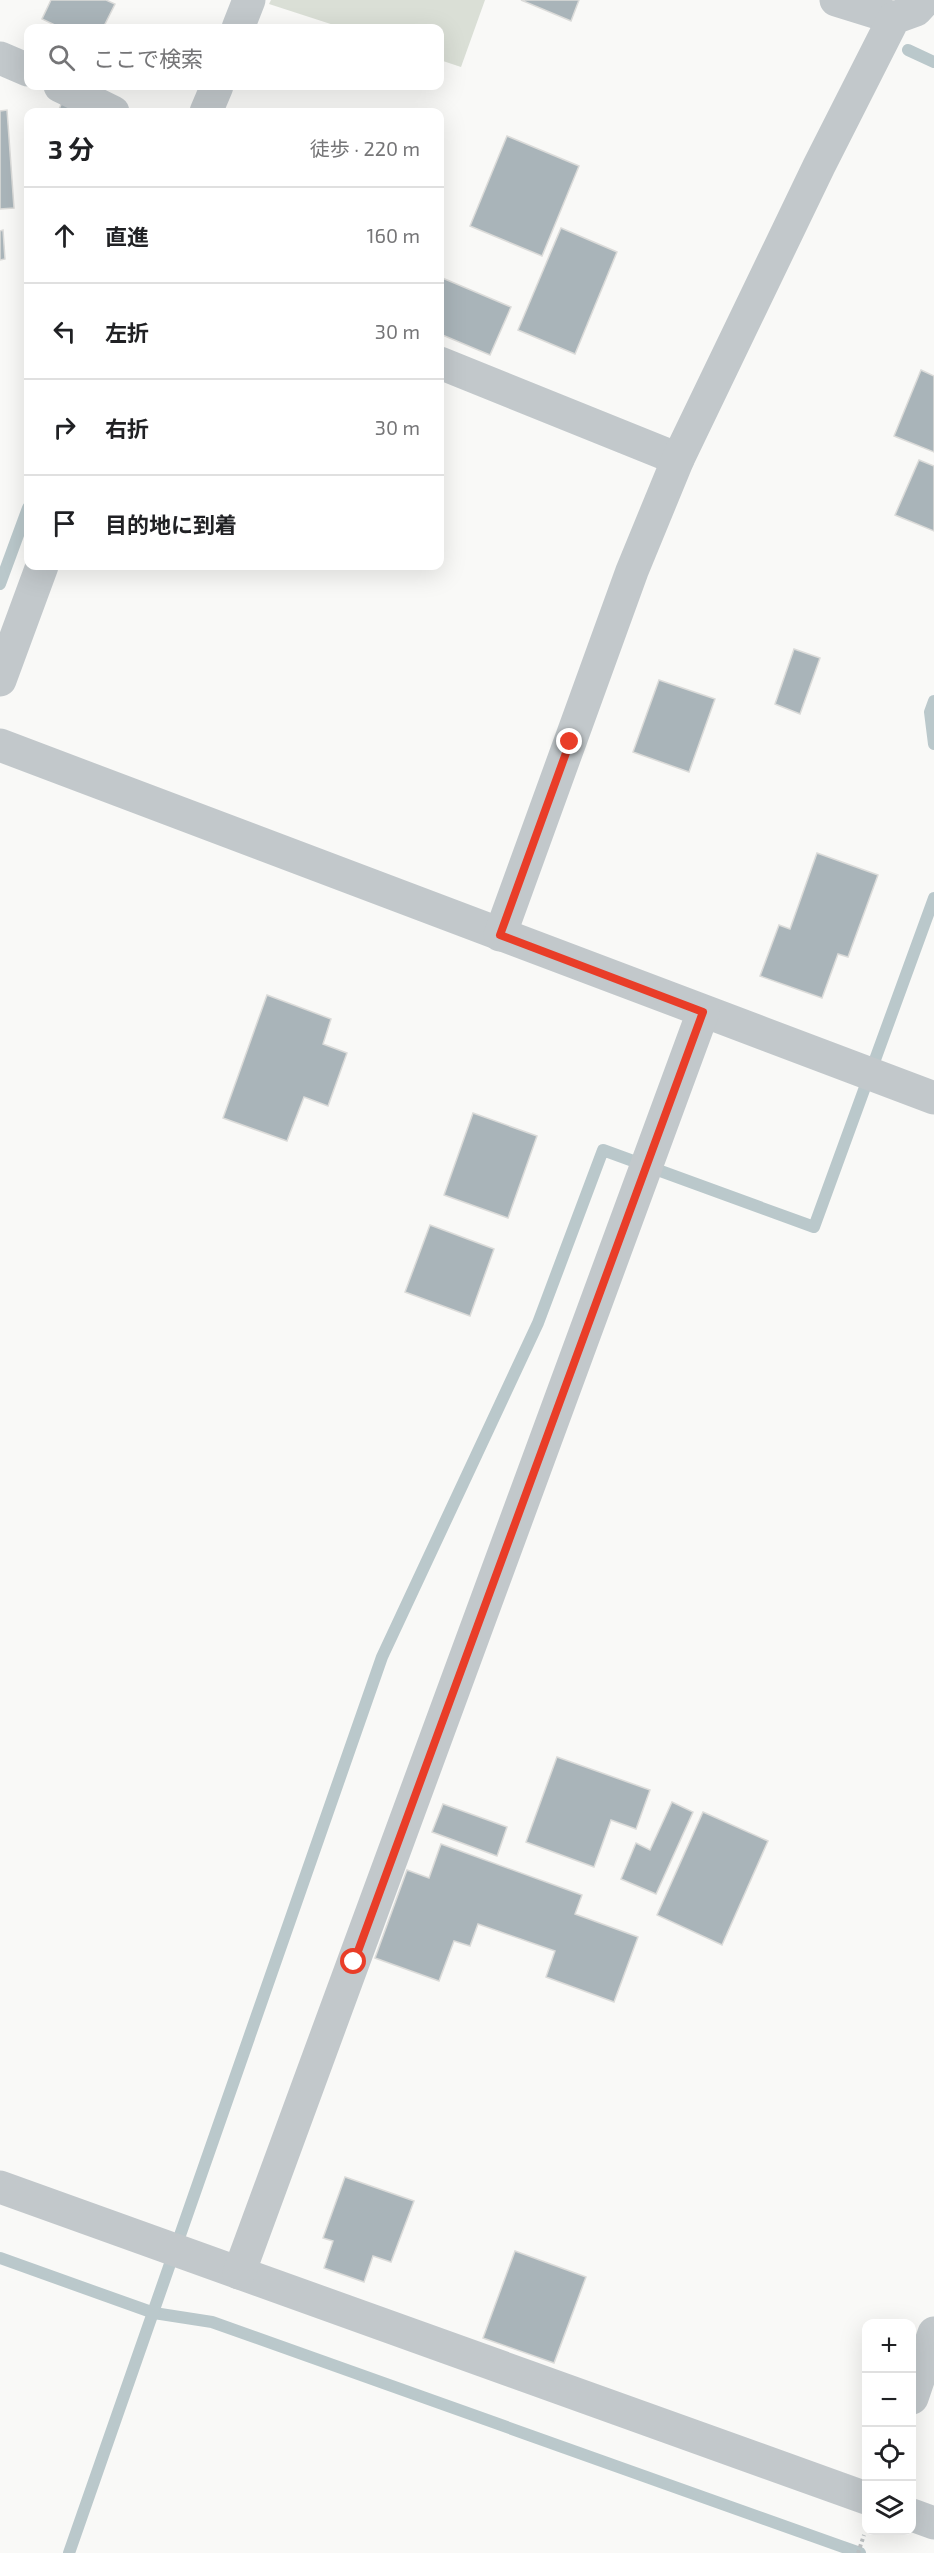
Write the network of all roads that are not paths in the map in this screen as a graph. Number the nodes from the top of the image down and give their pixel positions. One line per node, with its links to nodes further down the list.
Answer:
1 (249, 0): 5 (street)
2 (836, 0): 4 (street)
3 (925, 0): 4 (street)
4 (894, 18): 13 (street)
5 (240, 24)
6 (0, 58): 7 (street)
7 (24, 68)
8 (68, 90): 10 (street)
9 (215, 90): 11 (street)
10 (105, 108)
11 (208, 108)
12 (444, 365): 13 (street)
13 (678, 459): 17 (street)
14 (41, 570): 15 (street)
15 (0, 680)
16 (0, 745): 17 (street)
17 (500, 935): 18 (street)
18 (703, 1012): 19 (street); 21 (street)
19 (934, 1098)
20 (0, 2187): 21 (street)
21 (239, 2273): 24 (street)
22 (934, 2333): 23 (street)
23 (916, 2386)
24 (862, 2496)
25 (916, 2516): 26 (street)
26 (934, 2523)

